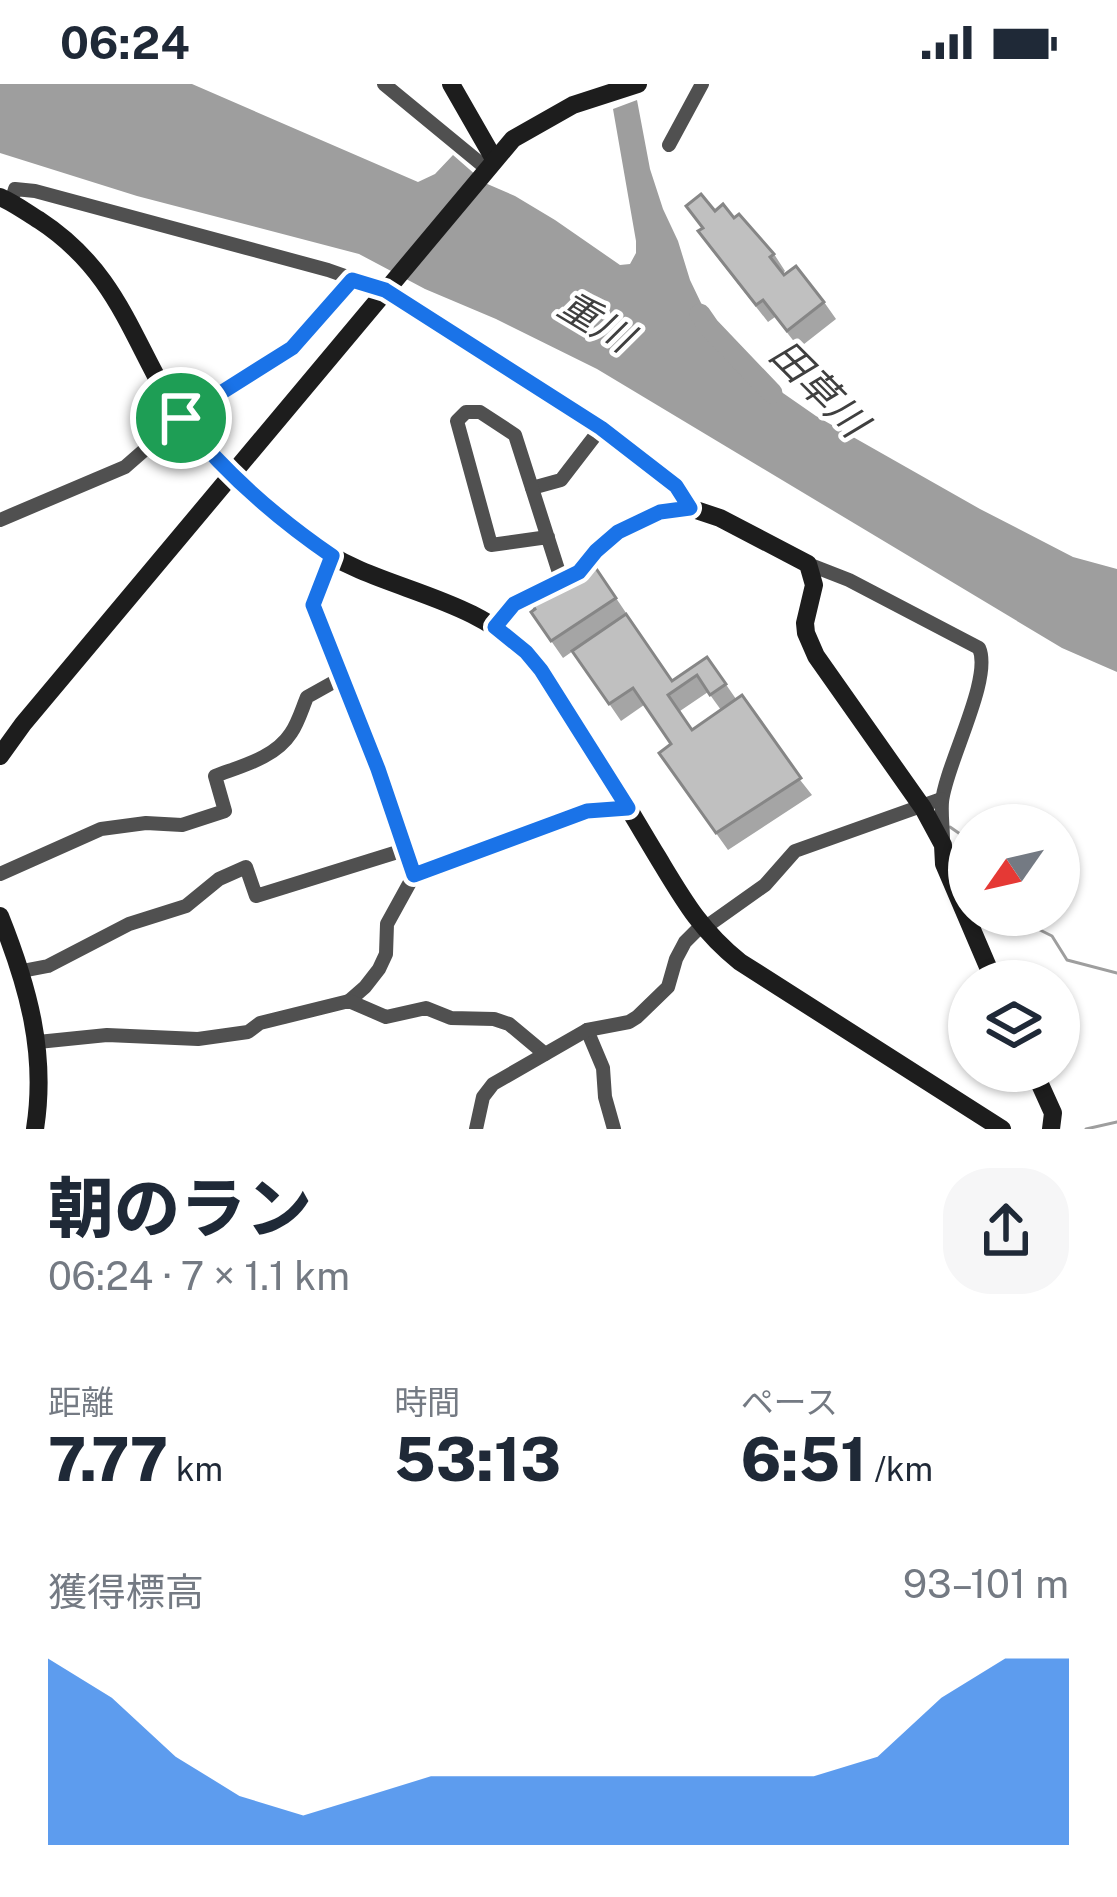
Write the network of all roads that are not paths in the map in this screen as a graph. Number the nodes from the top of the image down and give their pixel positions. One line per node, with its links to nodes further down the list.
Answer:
1 (384, 84): 6 (street)
2 (451, 84): 6 (street)
3 (638, 84): 6 (street)
4 (702, 84): 5 (street)
5 (669, 145)
6 (488, 166): 9 (street)
7 (6, 200): 8 (street); 10 (street)
8 (352, 280): 9 (street); 10 (street)
9 (387, 287): 11 (street); 12 (street)
10 (181, 418): 12 (street); 15 (street)
11 (601, 428): 13 (street); 14 (street)
12 (232, 476): 17 (street); 22 (street)
13 (532, 488): 16 (street); 16 (street)
14 (690, 508): 18 (street); 19 (street)
15 (0, 520)
16 (548, 537): 19 (street)
17 (332, 556): 20 (street); 21 (street)
18 (808, 564): 23 (street); 23 (street)
19 (562, 582): 20 (street)
20 (495, 627): 24 (street)
21 (341, 678): 25 (street); 26 (street)
22 (0, 756)
23 (932, 804): 29 (street); 30 (street)
24 (628, 808): 27 (street); 29 (street)
25 (404, 850): 27 (street); 31 (street)
26 (0, 874)
27 (414, 875): 32 (street)
28 (0, 916): 31 (street)
29 (703, 929): 33 (street); 40 (street)
30 (985, 960)
31 (22, 970): 34 (street)
32 (349, 1000): 34 (street); 35 (street)
33 (587, 1030): 35 (street); 39 (street)
34 (38, 1042): 37 (street)
35 (545, 1054): 38 (street)
36 (1043, 1092): 41 (street)
37 (34, 1129)
38 (476, 1129)
39 (614, 1129)
40 (1002, 1129)
41 (1051, 1129)

